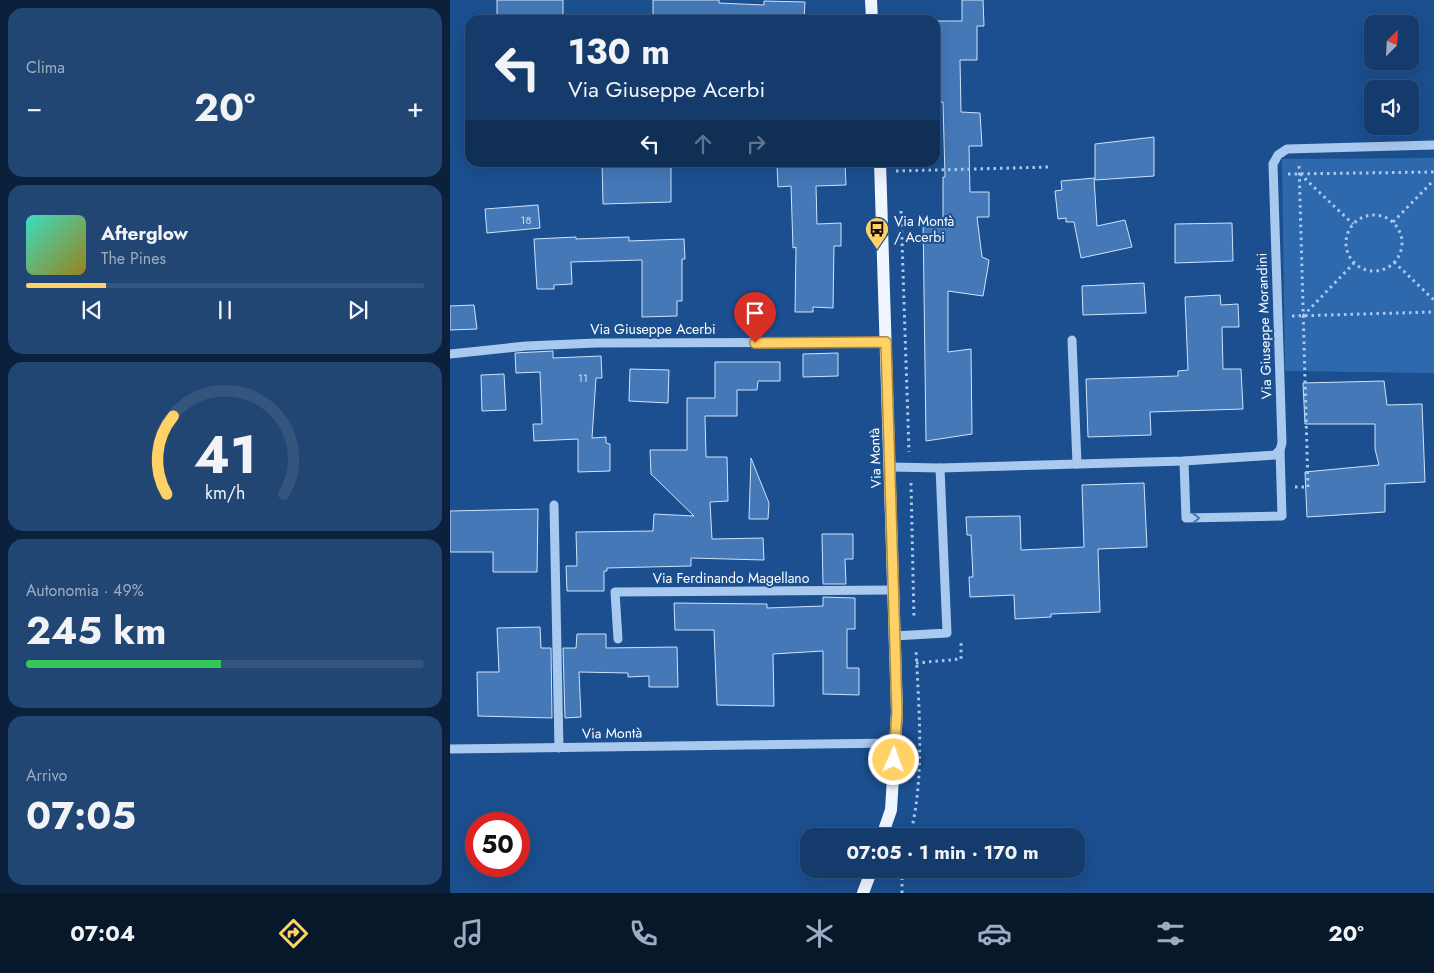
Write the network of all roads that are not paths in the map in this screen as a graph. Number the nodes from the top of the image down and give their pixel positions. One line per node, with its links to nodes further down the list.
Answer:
1 (871, 0): 2 (main road)
2 (872, 15)
3 (1434, 145): 8 (street, Via Giuseppe Morandini)
4 (880, 167): 6 (main road, Via Montà)
5 (1072, 340): 10 (street)
6 (886, 342): 7 (street, Via Giuseppe Acerbi); 11 (main road, Via Montà)
7 (450, 354)
8 (1280, 450): 9 (street); 9 (street, Via Giuseppe Morandini, one-way to 8)
9 (1184, 462): 10 (street)
10 (1077, 464): 12 (street)
11 (890, 468): 12 (street); 14 (main road, Via Montà)
12 (940, 468): 15 (street)
13 (554, 505): 18 (street)
14 (893, 590): 15 (main road, Via Montà); 16 (street, Via Ferdinando Magellano)
15 (894, 636): 17 (main road, Via Montà)
16 (618, 639)
17 (895, 743): 18 (street, Via Montà); 20 (main road, Via Montà)
18 (559, 748): 19 (street, Via Montà)
19 (450, 749)
20 (885, 828)
21 (869, 878): 22 (main road)
22 (863, 893)

